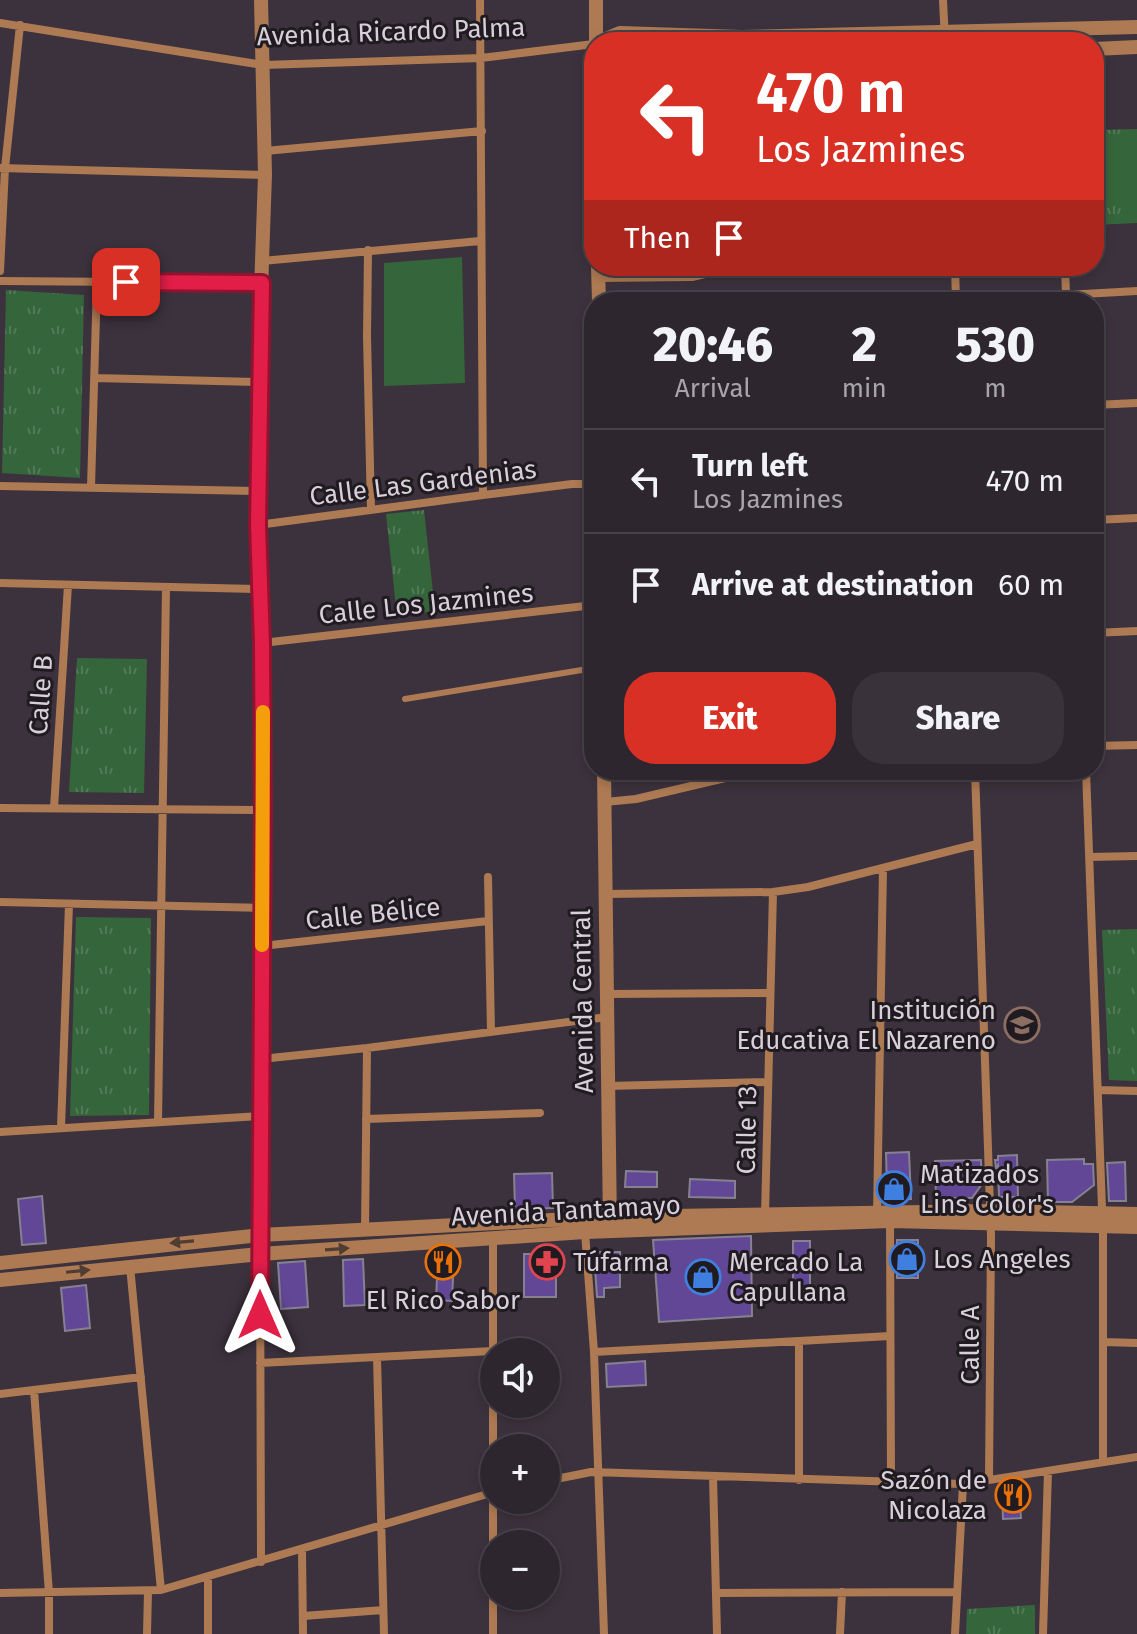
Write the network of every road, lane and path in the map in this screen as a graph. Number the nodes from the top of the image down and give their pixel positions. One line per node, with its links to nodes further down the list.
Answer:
1 (261, 0): 15 (street)
2 (480, 0): 14 (street)
3 (596, 0): 8 (street)
4 (943, 0): 9 (street)
5 (0, 23): 6 (street, Avenida Ricardo Palma)
6 (20, 25): 15 (street, Avenida Ricardo Palma); 18 (street)
7 (1137, 27): 10 (street, Avenida Ricardo Palma)
8 (597, 32)
9 (944, 32)
10 (1040, 32)
11 (584, 45): 14 (street, Avenida Ricardo Palma)
12 (1137, 47): 13 (street)
13 (1104, 49)
14 (481, 58): 15 (street, Avenida Ricardo Palma); 16 (street)
15 (263, 65): 17 (street)
16 (482, 131): 17 (street); 20 (street)
17 (265, 151): 19 (street)
18 (3, 168): 19 (street); 23 (street)
19 (265, 175): 22 (street)
20 (480, 241): 21 (street); 39 (street)
21 (368, 250): 22 (street); 40 (street)
22 (262, 261): 28 (street)
23 (0, 271)
24 (673, 276): 25 (street)
25 (695, 276)
26 (0, 281): 27 (street)
27 (97, 282): 28 (street); 31 (street)
28 (262, 283): 32 (street)
29 (1137, 291): 30 (street)
30 (1104, 295)
31 (95, 378): 32 (street); 37 (street)
32 (259, 382): 38 (street)
33 (1137, 403): 34 (street)
34 (1104, 405)
35 (584, 484): 39 (street, Calle Las Gardenias)
36 (0, 486): 37 (street)
37 (91, 487): 38 (street)
38 (258, 491): 43 (street)
39 (483, 495): 40 (street, Calle Las Gardenias)
40 (371, 510): 43 (street, Calle Las Gardenias)
41 (1137, 518): 42 (street)
42 (1104, 520)
43 (258, 525): 47 (street)
44 (0, 583): 45 (street)
45 (68, 585): 46 (street); 62 (street, Calle B)
46 (166, 588): 47 (street); 63 (street)
47 (260, 589): 51 (street)
48 (584, 606): 51 (street, Calle Los Jazmines)
49 (1137, 631): 50 (street)
50 (1104, 633)
51 (262, 643): 64 (street)
52 (584, 670): 53 (lane)
53 (405, 699)
54 (1137, 745): 55 (street)
55 (1104, 746)
56 (604, 780): 60 (street, Avenida Central)
57 (717, 780): 60 (street)
58 (975, 780): 65 (street, Calle A)
59 (1086, 780): 67 (street)
60 (605, 802): 71 (street, Avenida Central)
61 (0, 808): 62 (street)
62 (54, 808): 63 (street)
63 (163, 809): 64 (street); 74 (street)
64 (263, 810): 75 (street)
65 (977, 844): 68 (street); 95 (street, Calle A)
66 (1137, 856): 67 (street)
67 (1089, 857): 86 (street)
68 (883, 868): 70 (street); 96 (street)
69 (488, 877): 76 (street)
70 (773, 892): 71 (street); 78 (street, Calle 13)
71 (606, 894): 79 (street, Avenida Central)
72 (0, 902): 73 (street)
73 (69, 904): 74 (street); 92 (street)
74 (162, 906): 75 (street); 91 (street)
75 (262, 908): 77 (street)
76 (488, 921): 77 (street, Calle Bélice); 81 (street)
77 (262, 946): 83 (street)
78 (770, 993): 79 (street); 84 (street, Calle 13)
79 (607, 994): 80 (street, Avenida Central)
80 (607, 1017): 81 (street); 85 (street, Avenida Central)
81 (491, 1032): 82 (street)
82 (367, 1048): 83 (street); 90 (street)
83 (261, 1059): 89 (street)
84 (768, 1082): 85 (street); 97 (street, Calle 13)
85 (608, 1086): 99 (street, Avenida Central)
86 (1098, 1090): 87 (street); 98 (street)
87 (1137, 1091)
88 (540, 1113): 90 (street)
89 (260, 1116): 91 (street); 103 (street)
90 (366, 1119): 101 (street)
91 (158, 1122): 92 (street)
92 (61, 1128): 93 (street)
93 (0, 1132)
94 (1137, 1214): 98 (street, Avenida Tantamayo)
95 (990, 1216): 96 (street, Avenida Tantamayo); 98 (street, Avenida Tantamayo); 128 (street, Calle A)
96 (883, 1217): 97 (street, Avenida Tantamayo); 109 (street)
97 (765, 1220): 99 (street, Avenida Tantamayo)
98 (1102, 1221): 100 (street, Avenida Tantamayo); 112 (street)
99 (610, 1224): 101 (street, Avenida Tantamayo); 102 (street, Avenida Tantamayo)
100 (1137, 1227)
101 (365, 1230): 103 (street, Avenida Tantamayo)
102 (585, 1232): 104 (street, Avenida Tantamayo); 115 (street)
103 (260, 1235): 105 (street); 106 (street, Avenida Tantamayo, one-way to 106)
104 (493, 1238): 105 (street, Avenida Tantamayo, one-way to 104); 110 (street)
105 (260, 1254): 107 (street, Avenida Tantamayo); 117 (street)
106 (0, 1263)
107 (130, 1265): 108 (street, Avenida Tantamayo, one-way to 107); 118 (street)
108 (0, 1280)
109 (890, 1336): 111 (street); 129 (street)
110 (493, 1338)
111 (799, 1341): 115 (street); 127 (street)
112 (1103, 1342): 113 (street); 122 (street)
113 (1137, 1343)
114 (480, 1352): 116 (street)
115 (594, 1352): 124 (street)
116 (377, 1357): 117 (street); 133 (street)
117 (260, 1363): 135 (street)
118 (141, 1377): 119 (street); 137 (street)
119 (34, 1390): 120 (street); 142 (street)
120 (0, 1394)
121 (1137, 1457): 122 (street)
122 (1103, 1462): 123 (street)
123 (1048, 1471): 128 (street); 156 (street)
124 (598, 1473): 125 (street); 126 (street); 152 (street)
125 (713, 1477): 127 (street); 143 (street)
126 (560, 1479)
127 (799, 1480): 129 (street)
128 (989, 1480): 130 (street)
129 (891, 1482): 130 (street)
130 (963, 1484): 140 (street)
131 (480, 1496): 133 (street)
132 (494, 1514): 151 (street)
133 (381, 1525): 134 (street); 144 (street)
134 (302, 1550): 135 (street); 145 (street)
135 (261, 1562): 136 (street)
136 (208, 1577): 137 (street); 148 (street)
137 (161, 1590): 138 (street)
138 (148, 1591): 142 (street); 147 (street)
139 (842, 1592): 140 (street); 143 (street); 154 (street)
140 (957, 1592): 155 (street)
141 (0, 1593): 142 (street)
142 (49, 1593): 146 (street)
143 (716, 1593): 153 (street)
144 (383, 1610): 145 (street); 150 (street)
145 (303, 1616): 149 (street)
146 (49, 1634)
147 (147, 1634)
148 (208, 1634)
149 (303, 1634)
150 (384, 1634)
151 (493, 1634)
152 (604, 1634)
153 (717, 1634)
154 (840, 1634)
155 (955, 1634)
156 (1043, 1634)

